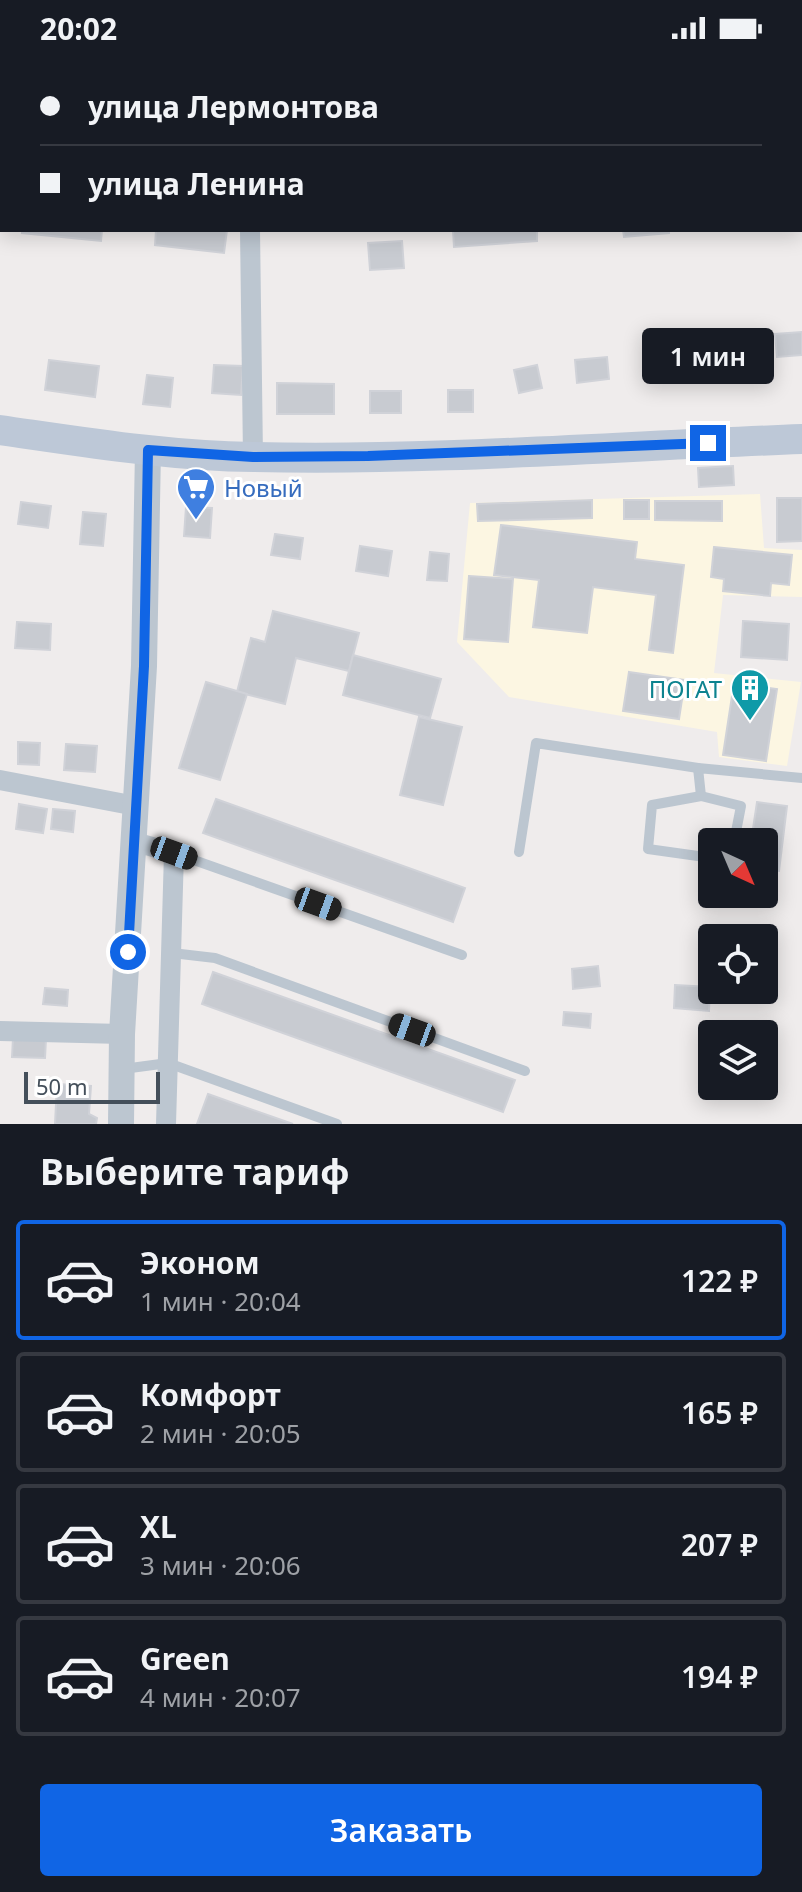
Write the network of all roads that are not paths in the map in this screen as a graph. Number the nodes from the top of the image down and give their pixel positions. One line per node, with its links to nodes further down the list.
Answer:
1 (250, 232): 5 (street)
2 (0, 430): 4 (main road)
3 (802, 439): 5 (main road)
4 (148, 450): 5 (main road); 10 (street)
5 (253, 457)
6 (698, 768): 7 (lane); 9 (lane); 13 (lane)
7 (802, 778)
8 (0, 780): 10 (street)
9 (701, 796): 11 (lane); 15 (lane)
10 (136, 806): 12 (street)
11 (737, 828)
12 (135, 842): 14 (street); 19 (street)
13 (519, 852)
14 (174, 853): 16 (street); 17 (lane)
15 (698, 856)
16 (172, 953): 20 (street); 22 (lane)
17 (462, 955)
18 (0, 1031): 19 (street)
19 (122, 1034): 21 (street)
20 (168, 1063): 21 (lane); 24 (street); 25 (lane)
21 (123, 1069): 23 (street)
22 (525, 1071)
23 (121, 1124)
24 (166, 1124)
25 (337, 1124)

